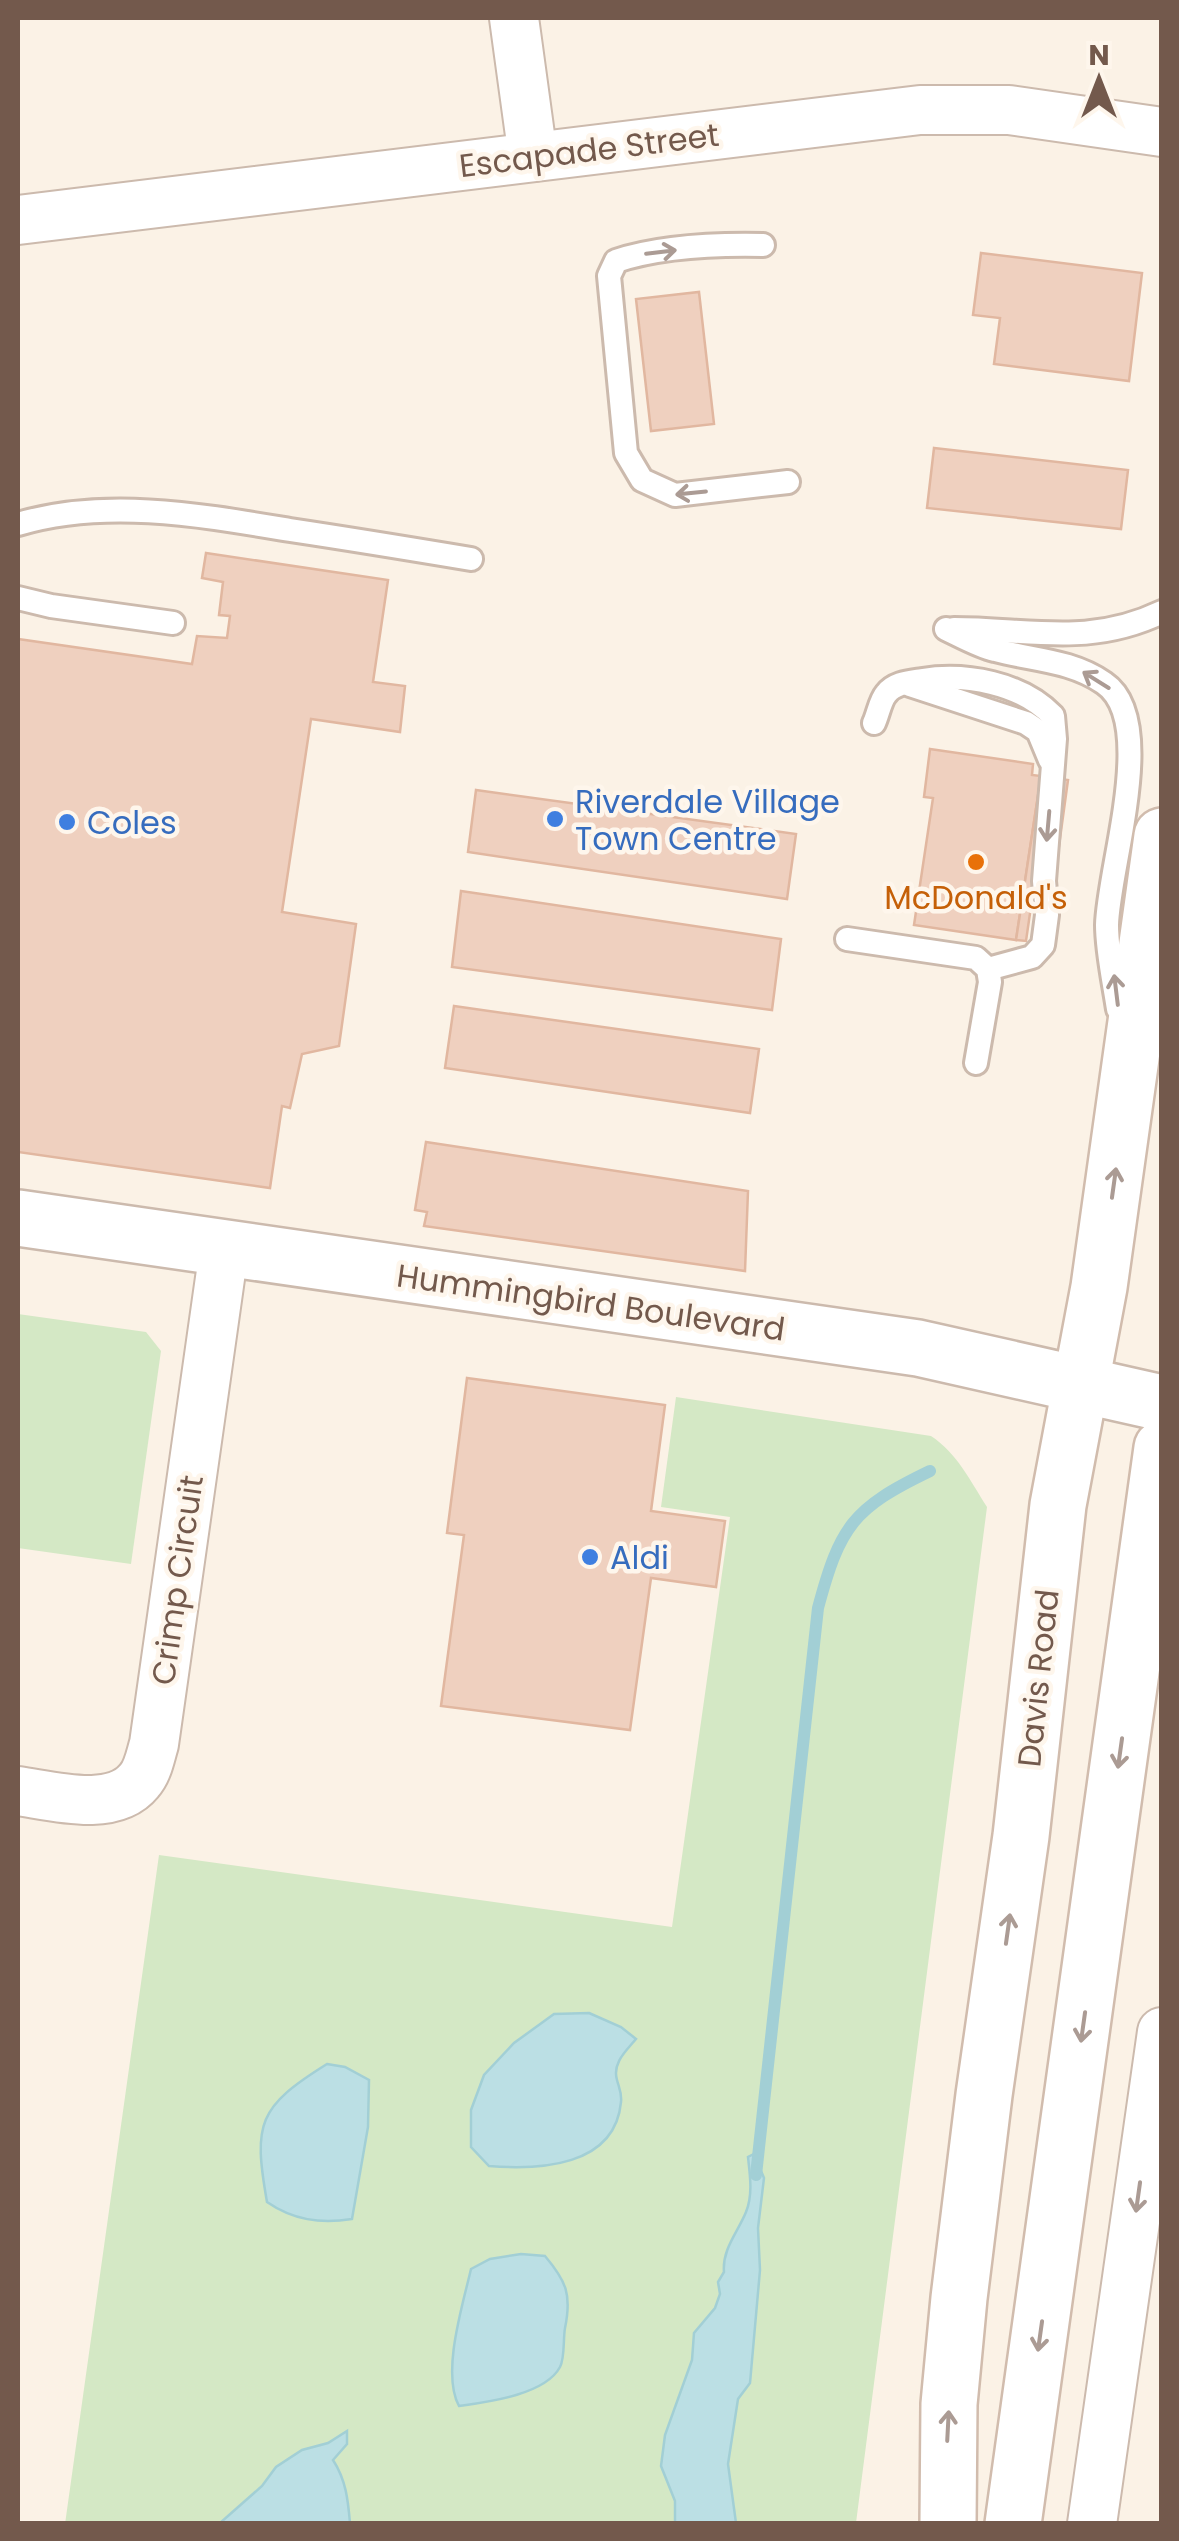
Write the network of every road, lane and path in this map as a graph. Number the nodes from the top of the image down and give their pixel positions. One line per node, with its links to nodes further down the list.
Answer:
1 (514, 18): 3 (street)
2 (1162, 132): 3 (street, Escapade Street)
3 (533, 157): 4 (street, Escapade Street)
4 (18, 220)
5 (763, 245): 6 (lane, one-way to 5)
6 (788, 482)
7 (18, 524): 8 (lane)
8 (471, 559)
9 (18, 598): 11 (lane)
10 (1162, 612): 17 (lane, one-way to 10)
11 (173, 623)
12 (874, 724): 15 (lane, one-way to 15)
13 (1162, 836): 17 (main road, Davis Road)
14 (847, 938): 15 (lane)
15 (988, 968): 16 (lane)
16 (976, 1063)
17 (1128, 1086): 20 (main road, Davis Road, one-way to 17)
18 (18, 1218): 19 (main road, Hummingbird Boulevard)
19 (224, 1250): 20 (main road, Hummingbird Boulevard); 24 (street, Crimp Circuit)
20 (1080, 1383): 21 (main road, Hummingbird Boulevard); 26 (main road, Davis Road, one-way to 20)
21 (1162, 1404)
22 (1162, 1448): 23 (main road)
23 (1152, 1614): 27 (main road, one-way to 27)
24 (18, 1791)
25 (1162, 2032): 28 (street, one-way to 28)
26 (948, 2524)
27 (1013, 2524)
28 (1092, 2524)

